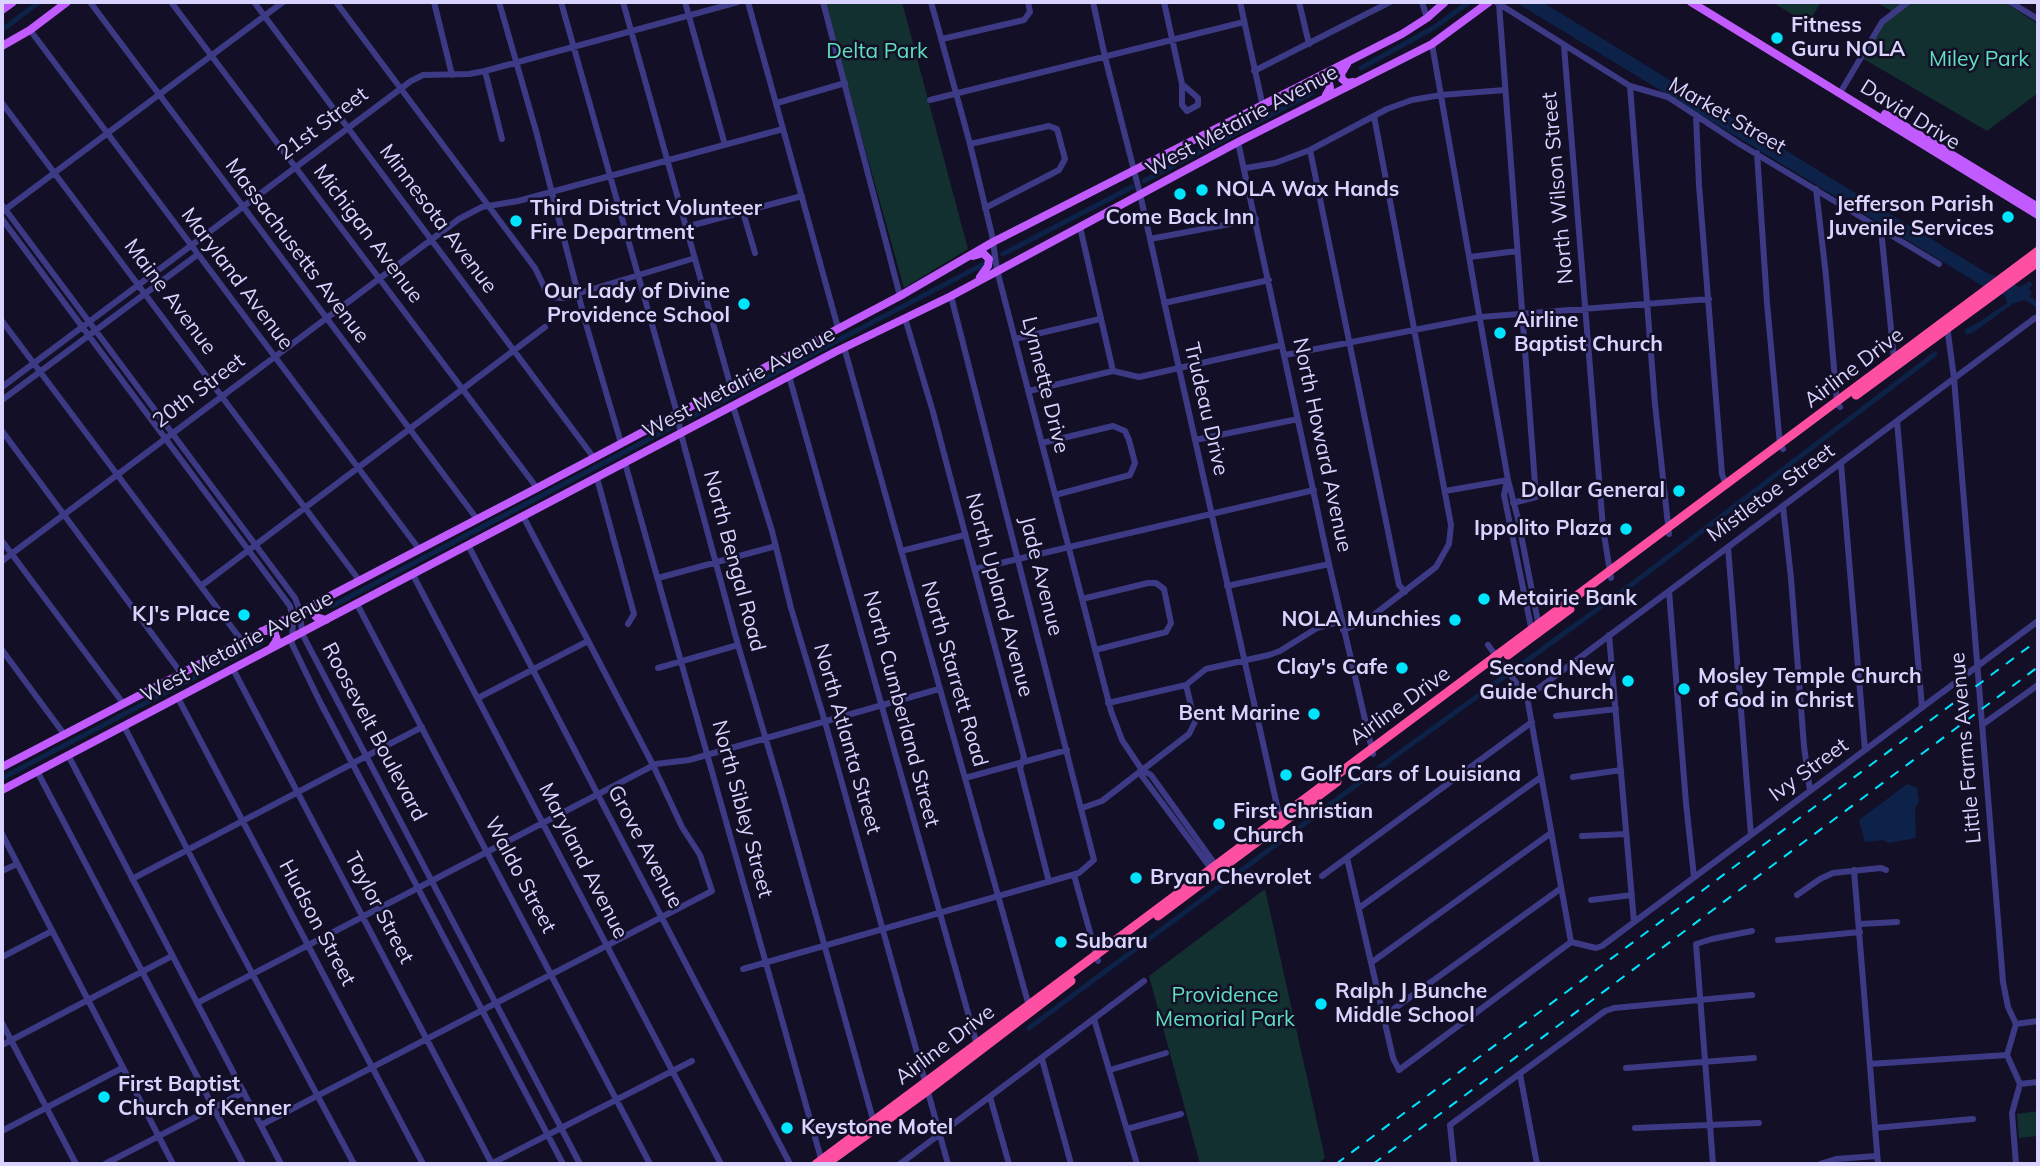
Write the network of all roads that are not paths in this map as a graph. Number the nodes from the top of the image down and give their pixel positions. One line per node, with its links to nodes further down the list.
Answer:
1 (13, 2): 31 (main road)
2 (67, 2): 37 (main road)
3 (90, 2): 62 (street, Massachusetts Avenue)
4 (171, 2): 46 (street, Michigan Avenue)
5 (254, 2): 33 (street, Minnesota Avenue)
6 (283, 2): 33 (street)
7 (336, 2): 58 (street)
8 (434, 2): 52 (street)
9 (499, 2): 49 (street)
10 (561, 2): 45 (street, North Bengal Road)
11 (623, 2): 38 (street)
12 (685, 2): 32 (street)
13 (738, 2): 32 (street, 21st Street)
14 (748, 2): 67 (street)
15 (823, 2): 55 (street)
16 (931, 2): 39 (street, Lynnette Drive)
17 (1028, 2): 39 (street)
18 (1093, 2): 47 (street, Trudeau Drive)
19 (1164, 2): 40 (street)
20 (1240, 2): 36 (street)
21 (1299, 2): 41 (street)
22 (1390, 2): 41 (street)
23 (1422, 2): 34 (street)
24 (1445, 2): 34 (main road, West Metairie Avenue)
25 (1494, 2): 42 (main road, West Metairie Avenue); 44 (street, Market Street); 59 (street)
26 (1691, 2): 60 (main road, David Drive)
27 (1700, 2): 60 (main road, David Drive)
28 (1908, 2): 60 (street)
29 (2010, 2): 30 (street)
30 (2023, 5): 35 (street)
31 (2, 10)
32 (689, 14): 38 (street, 21st Street); 77 (street)
33 (264, 16): 46 (street); 71 (street, Minnesota Avenue)
34 (1427, 18): 48 (main road, West Metairie Avenue)
35 (2038, 19)
36 (1244, 22): 40 (street); 51 (street)
37 (30, 30): 43 (main road); 73 (street, Maryland Avenue)
38 (631, 31): 45 (street, 21st Street); 80 (street)
39 (942, 39): 61 (street, Lynnette Drive)
40 (1171, 40): 47 (street); 56 (street)
41 (1309, 44): 51 (street)
42 (1432, 44): 54 (main road, West Metairie Avenue); 63 (street)
43 (2, 46)
44 (1564, 46): 57 (street, Market Street); 129 (street, North Wilson Street)
45 (574, 48): 49 (street, 21st Street); 85 (street, North Bengal Road)
46 (212, 56): 62 (street); 81 (street, Michigan Avenue)
47 (1105, 57): 61 (street); 83 (street, Trudeau Drive)
48 (1352, 60): 53 (main road, West Metairie Avenue); 54 (main road)
49 (516, 63): 50 (street, 21st Street); 87 (street)
50 (485, 71): 52 (street, 21st Street); 74 (street)
51 (1254, 71): 68 (street)
52 (452, 75): 58 (street, 21st Street)
53 (1315, 80): 64 (main road); 68 (main road, West Metairie Avenue)
54 (1355, 82): 64 (main road, West Metairie Avenue)
55 (845, 83): 67 (street); 124 (street)
56 (1182, 85)
57 (1630, 86): 69 (street, Market Street); 128 (street)
58 (400, 88): 71 (street, 21st Street); 92 (street)
59 (1505, 90): 63 (street); 106 (street)
60 (1841, 91): 91 (main road, David Drive); 96 (main road, David Drive)
61 (956, 92): 65 (street); 76 (street, Lynnette Drive)
62 (159, 95): 73 (street); 90 (street, Massachusetts Avenue)
63 (1441, 95): 70 (street); 110 (street)
64 (1321, 99): 75 (main road, West Metairie Avenue)
65 (930, 100)
66 (2, 103): 84 (street, Maine Avenue)
67 (777, 103): 72 (street)
68 (1263, 107): 83 (main road, West Metairie Avenue)
69 (1696, 115): 79 (street, Market Street); 126 (street)
70 (1374, 116): 78 (street); 143 (street)
71 (348, 127): 81 (street, 21st Street); 103 (street, Minnesota Avenue)
72 (783, 129): 77 (street, 20th Street); 89 (street)
73 (106, 134): 84 (street); 105 (street, Maryland Avenue)
74 (502, 139)
75 (1238, 142): 82 (street, North Howard Avenue); 88 (main road, West Metairie Avenue)
76 (970, 144): 93 (street, Lynnette Drive); 93 (street)
77 (725, 145): 80 (street, 20th Street)
78 (1310, 150): 82 (street); 146 (street)
79 (1757, 153): 86 (street, Market Street); 180 (street)
80 (668, 161): 85 (street, 20th Street); 99 (street)
81 (295, 166): 90 (street, 21st Street); 117 (street, Michigan Avenue)
82 (1246, 168): 98 (street, North Howard Avenue)
83 (1134, 171): 88 (street, Trudeau Drive); 104 (main road, West Metairie Avenue)
84 (54, 173): 94 (street); 120 (street, Maine Avenue)
85 (611, 177): 87 (street, 20th Street); 116 (street, North Bengal Road)
86 (1816, 189): 101 (street, Market Street); 167 (street)
87 (552, 192): 92 (street, 20th Street); 123 (street)
88 (1140, 194): 100 (main road, West Metairie Avenue); 102 (street, Trudeau Drive)
89 (802, 196): 95 (street); 141 (street)
90 (242, 206): 105 (street, 21st Street); 134 (street, Massachusetts Avenue)
91 (2038, 206)
92 (488, 207): 103 (street, 20th Street); 123 (street)
93 (985, 208): 104 (street, Lynnette Drive)
94 (3, 209): 137 (street, Roosevelt Boulevard)
95 (743, 212): 99 (street); 108 (street)
96 (2038, 215)
97 (2, 219): 138 (street, Roosevelt Boulevard)
98 (1256, 219): 102 (street); 118 (street, North Howard Avenue)
99 (686, 227): 111 (street)
100 (1080, 227): 115 (main road, West Metairie Avenue); 135 (street)
101 (1881, 229): 114 (street, Market Street); 153 (street)
102 (1150, 239): 127 (street, Trudeau Drive)
103 (431, 240): 117 (street, 20th Street); 149 (street, Minnesota Avenue)
104 (993, 242): 112 (main road, West Metairie Avenue); 115 (street, Lynnette Drive)
105 (190, 246): 109 (street, Maryland Avenue); 120 (street, 21st Street)
106 (1517, 251): 110 (street); 130 (street)
107 (2038, 251): 119 (highway, Airline Drive)
108 (755, 253)
109 (197, 255): 122 (street); 151 (street, Maryland Avenue)
110 (1470, 257): 131 (street)
111 (695, 258): 116 (street); 159 (street)
112 (965, 258): 121 (main road); 124 (main road, West Metairie Avenue)
113 (2038, 262): 119 (highway, Airline Drive)
114 (1939, 264)
115 (998, 270): 121 (main road, West Metairie Avenue); 145 (street, Lynnette Drive)
116 (638, 275): 123 (street); 168 (street, North Bengal Road)
117 (379, 279): 134 (street, 20th Street); 161 (street, Michigan Avenue)
118 (1269, 280): 127 (street); 147 (street, North Howard Avenue)
119 (2004, 283): 139 (highway, Airline Drive)
120 (138, 285): 122 (street, Maine Avenue); 137 (street, 21st Street)
121 (970, 286): 125 (main road, West Metairie Avenue)
122 (145, 293): 142 (street); 163 (street, Maine Avenue)
123 (578, 293): 178 (street)
124 (900, 296): 141 (main road, West Metairie Avenue)
125 (951, 296): 132 (main road, West Metairie Avenue); 212 (street, Jade Avenue)
126 (1709, 299): 128 (street); 188 (street)
127 (1164, 303): 154 (street, Trudeau Drive)
128 (1647, 303): 129 (street); 200 (street)
129 (1585, 309): 130 (street); 220 (street, North Wilson Street)
130 (1523, 314): 131 (street); 193 (street)
131 (1481, 317): 143 (street); 187 (street)
132 (905, 318): 148 (main road, West Metairie Avenue); 201 (street, North Upland Avenue)
133 (2035, 318): 158 (street, Mistletoe Street)
134 (326, 319): 151 (street, 20th Street); 173 (street, Massachusetts Avenue)
135 (1100, 319): 145 (street); 155 (street)
136 (2, 321): 152 (street)
137 (89, 321): 138 (street, 21st Street); 142 (street, Roosevelt Boulevard)
138 (82, 326): 144 (street, Roosevelt Boulevard); 152 (street, 21st Street)
139 (1947, 326): 153 (highway, Airline Drive); 158 (street, Little Farms Avenue)
140 (545, 327): 149 (street)
141 (838, 328): 159 (main road, West Metairie Avenue)
142 (95, 330): 144 (street); 174 (street, Roosevelt Boulevard)
143 (1415, 330): 146 (street); 191 (street)
144 (89, 335): 156 (street); 176 (street, Roosevelt Boulevard)
145 (1015, 339): 162 (street, Lynnette Drive)
146 (1350, 343): 150 (street); 228 (street)
147 (1282, 345): 150 (street, North Howard Avenue); 154 (street)
148 (844, 347): 157 (main road, West Metairie Avenue); 210 (street, North Starrett Road)
149 (515, 351): 161 (street); 181 (street, Minnesota Avenue)
150 (1285, 355): 169 (street, North Howard Avenue)
151 (274, 357): 163 (street, 20th Street); 184 (street, Maryland Avenue)
152 (33, 363): 156 (street); 160 (street, 21st Street)
153 (1895, 363): 167 (highway, Airline Drive)
154 (1179, 367): 155 (street); 177 (street, Trudeau Drive)
155 (1113, 371): 162 (street)
156 (39, 372): 164 (street); 185 (street)
157 (789, 376): 166 (main road, West Metairie Avenue); 266 (street, North Cumberland Street)
158 (1954, 378): 170 (street, Mistletoe Street); 253 (street, Little Farms Avenue)
159 (730, 384): 165 (main road, West Metairie Avenue)
160 (2, 387)
161 (463, 390): 173 (street); 189 (street, Michigan Avenue)
162 (1029, 391): 179 (street, Lynnette Drive)
163 (221, 397): 174 (street, 20th Street); 195 (street, Maine Avenue)
164 (2, 400)
165 (691, 405): 168 (main road, West Metairie Avenue); 171 (main road)
166 (733, 405): 171 (main road, West Metairie Avenue); 205 (street, North Atlanta Street)
167 (1839, 405): 180 (highway, Airline Drive)
168 (677, 413): 175 (street, North Bengal Road); 178 (main road, West Metairie Avenue)
169 (1298, 419): 177 (street); 190 (street, North Howard Avenue)
170 (1897, 421): 183 (street, Mistletoe Street); 267 (street)
171 (697, 425): 175 (main road, West Metairie Avenue)
172 (2, 430): 197 (street)
173 (410, 430): 184 (street); 199 (street, Massachusetts Avenue)
174 (173, 433): 176 (street, 20th Street); 203 (street, Roosevelt Boulevard)
175 (681, 433): 182 (main road, West Metairie Avenue); 214 (street, North Bengal Road)
176 (166, 439): 185 (street, 20th Street); 209 (street, Roosevelt Boulevard)
177 (1195, 440): 196 (street, Trudeau Drive)
178 (621, 443): 181 (main road, West Metairie Avenue)
179 (1042, 443): 192 (street, Lynnette Drive); 192 (street)
180 (1781, 447): 188 (highway, Airline Drive); 200 (highway, Airline Drive)
181 (594, 458): 189 (main road, West Metairie Avenue)
182 (625, 463): 186 (main road, West Metairie Avenue); 221 (street, North Sibley Street)
183 (1841, 464): 194 (street, Mistletoe Street); 278 (street)
184 (358, 469): 195 (street); 208 (street, Maryland Avenue)
185 (116, 475): 197 (street, 20th Street); 223 (street)
186 (597, 478): 198 (main road, West Metairie Avenue); 236 (street)
187 (1508, 480): 191 (street); 193 (street); 217 (street)
188 (1726, 485): 200 (highway, Airline Drive)
189 (537, 488): 199 (main road, West Metairie Avenue)
190 (1314, 490): 196 (street); 216 (street, North Howard Avenue)
191 (1445, 491): 228 (street)
192 (1055, 495): 206 (street, Lynnette Drive)
193 (1513, 503): 215 (street)
194 (1783, 506): 207 (street, Mistletoe Street); 294 (street)
195 (306, 508): 203 (street); 222 (street, Maine Avenue)
196 (1212, 513): 206 (street); 224 (street, Trudeau Drive)
197 (64, 514): 211 (street, 20th Street); 257 (street)
198 (523, 516): 204 (main road, West Metairie Avenue); 244 (street)
199 (477, 519): 208 (main road, West Metairie Avenue)
200 (1668, 531): 220 (highway, Airline Drive)
201 (965, 535): 210 (street); 218 (street, North Upland Avenue)
202 (2, 541): 211 (street)
203 (256, 545): 209 (street); 232 (street, Roosevelt Boulevard)
204 (468, 545): 219 (main road, West Metairie Avenue); 256 (street, Grove Avenue)
205 (776, 546): 214 (street); 270 (street, North Atlanta Street)
206 (1068, 547): 212 (street); 229 (street, Lynnette Drive)
207 (1728, 547): 227 (street, Mistletoe Street); 304 (street)
208 (419, 549): 222 (main road, West Metairie Avenue)
209 (248, 551): 223 (street); 232 (street, Roosevelt Boulevard)
210 (901, 551): 260 (street, North Starrett Road)
211 (11, 554): 213 (street, 20th Street); 264 (street)
212 (1019, 559): 218 (street); 277 (street, Jade Avenue)
213 (2, 561)
214 (716, 562): 221 (street); 245 (street, North Bengal Road)
215 (1527, 563): 217 (street); 225 (street)
216 (1329, 564): 224 (street); 234 (street, North Howard Avenue)
217 (1518, 565): 226 (street)
218 (975, 569): 283 (street, North Upland Avenue)
219 (412, 575): 231 (main road, West Metairie Avenue); 263 (street, Maryland Avenue)
220 (1610, 575): 238 (highway, Airline Drive)
221 (658, 578): 250 (street, North Sibley Street)
222 (359, 580): 230 (main road, West Metairie Avenue)
223 (201, 586): 243 (street)
224 (1227, 586): 251 (street, Trudeau Drive)
225 (1531, 586): 226 (street); 238 (street)
226 (1522, 587): 238 (street)
227 (1669, 591): 241 (street, Mistletoe Street); 316 (street)
228 (1405, 592): 237 (street)
229 (1082, 599): 248 (street, Lynnette Drive); 248 (street)
230 (319, 601): 232 (main road, West Metairie Avenue); 233 (main road)
231 (358, 604): 233 (main road, West Metairie Avenue); 274 (street, Waldo Street)
232 (296, 613): 239 (main road, West Metairie Avenue); 240 (street, Roosevelt Boulevard); 242 (street, Roosevelt Boulevard)
233 (326, 620): 240 (main road, West Metairie Avenue)
234 (1341, 621): 237 (street, North Howard Avenue); 251 (street)
235 (2038, 621): 253 (street, Ivy Street)
236 (628, 624)
237 (1343, 631): 279 (street, North Howard Avenue)
238 (1536, 631): 252 (highway, Airline Drive)
239 (260, 632): 243 (main road, West Metairie Avenue); 249 (main road)
240 (302, 633): 242 (main road, West Metairie Avenue); 282 (street, Roosevelt Boulevard)
241 (1609, 635): 261 (street, Mistletoe Street); 268 (street)
242 (292, 638): 249 (main road, West Metairie Avenue); 285 (street, Roosevelt Boulevard)
243 (242, 641): 257 (main road, West Metairie Avenue)
244 (588, 641): 256 (street); 286 (street)
245 (738, 645): 250 (street); 276 (street, North Bengal Road)
246 (1488, 645): 252 (street)
247 (2, 650): 275 (street)
248 (1095, 650): 265 (street, Lynnette Drive)
249 (267, 651): 255 (main road, West Metairie Avenue)
250 (682, 660): 254 (street); 280 (street, North Sibley Street)
251 (1243, 661): 258 (street); 298 (street, Trudeau Drive)
252 (1500, 662): 261 (street); 279 (highway, Airline Drive)
253 (1977, 665): 267 (street, Ivy Street); 272 (street, Little Farms Avenue)
254 (658, 668)
255 (233, 669): 262 (main road, West Metairie Avenue); 295 (street, Taylor Street)
256 (533, 670): 263 (street); 296 (street, Grove Avenue)
257 (181, 673): 264 (main road, West Metairie Avenue)
258 (1186, 685): 265 (street); 287 (street)
259 (2038, 685): 272 (street)
260 (939, 689): 266 (street); 292 (street, North Starrett Road)
261 (1527, 697): 271 (street)
262 (177, 698): 273 (main road, West Metairie Avenue); 299 (street, Hudson Street)
263 (478, 698): 300 (street, Maryland Avenue)
264 (123, 703): 275 (main road, West Metairie Avenue)
265 (1108, 703): 287 (street, Lynnette Drive)
266 (882, 705): 270 (street); 327 (street, North Cumberland Street)
267 (1922, 708): 278 (street, Ivy Street)
268 (1616, 709): 269 (street); 288 (street)
269 (1556, 716)
270 (825, 722): 276 (street); 333 (street, North Atlanta Street)
271 (1532, 722): 291 (street); 308 (street)
272 (1982, 725): 363 (street, Little Farms Avenue)
273 (124, 726): 281 (main road, West Metairie Avenue); 306 (street)
274 (422, 727): 282 (street); 307 (street, Waldo Street)
275 (64, 734): 284 (main road, West Metairie Avenue)
276 (767, 738): 280 (street); 339 (street, North Bengal Road)
277 (1067, 750): 283 (street); 297 (street, Jade Avenue)
278 (1866, 750): 294 (street, Ivy Street)
279 (1372, 751): 298 (highway, Airline Drive)
280 (709, 754): 286 (street); 345 (street, North Sibley Street)
281 (68, 755): 289 (main road, West Metairie Avenue); 317 (street)
282 (368, 756): 285 (street); 318 (street, Roosevelt Boulevard)
283 (1022, 762): 292 (street); 319 (street, North Upland Avenue)
284 (3, 764)
285 (353, 764): 295 (street); 320 (street, Roosevelt Boulevard)
286 (653, 765): 296 (street); 329 (street)
287 (1142, 770): 297 (street); 310 (street, Lynnette Drive)
288 (1621, 770): 290 (street); 303 (street)
289 (37, 771): 293 (main road, West Metairie Avenue); 348 (street)
290 (1573, 776)
291 (1541, 777): 301 (street); 326 (street)
292 (965, 778): 324 (street, North Starrett Road)
293 (2, 790)
294 (1810, 791): 304 (street, Ivy Street)
295 (298, 793): 299 (street); 328 (street, Taylor Street)
296 (598, 794): 300 (street); 329 (street, Grove Avenue)
297 (1082, 808): 314 (street, Jade Avenue)
298 (1281, 821): 310 (highway, Airline Drive)
299 (244, 822): 306 (street); 340 (street, Hudson Street)
300 (544, 822): 307 (street); 341 (street, Maryland Avenue)
301 (1551, 833): 321 (street); 346 (street)
302 (2, 834): 309 (street)
303 (1626, 834): 305 (street); 322 (street)
304 (1751, 835): 316 (street, Ivy Street)
305 (1582, 836)
306 (188, 850): 317 (street); 349 (street)
307 (487, 851): 318 (street); 350 (street, Waldo Street)
308 (1347, 858): 315 (street); 326 (street)
309 (17, 863): 313 (street); 334 (street)
310 (1215, 868): 344 (highway, Airline Drive)
311 (1854, 870): 312 (street); 323 (street); 332 (street)
312 (1886, 870)
313 (2, 871)
314 (1074, 875): 319 (street); 344 (street)
315 (1322, 876)
316 (1694, 877): 330 (street, Ivy Street)
317 (132, 879): 342 (street)
318 (432, 880): 320 (street); 356 (street, Roosevelt Boulevard)
319 (1049, 882): 324 (street)
320 (418, 887): 328 (street); 358 (street, Roosevelt Boulevard)
321 (1560, 889): 338 (street); 359 (street)
322 (1632, 895): 325 (street); 330 (street)
323 (1797, 895)
324 (998, 897): 327 (street); 357 (street, North Starrett Road)
325 (1591, 900)
326 (1359, 908): 346 (street)
327 (940, 913): 333 (street); 367 (street, North Cumberland Street)
328 (364, 916): 340 (street); 365 (street, Taylor Street)
329 (662, 918): 341 (street); 419 (street, Grove Avenue)
330 (1634, 922): 338 (street, Ivy Street)
331 (1897, 922): 332 (street)
332 (1860, 924): 336 (street)
333 (881, 929): 339 (street); 383 (street, North Atlanta Street)
334 (52, 931): 343 (street); 353 (street)
335 (1752, 931): 354 (street)
336 (1860, 932): 337 (street); 374 (street)
337 (1778, 940)
338 (1571, 942): 359 (street)
339 (824, 944): 345 (street); 393 (street, North Bengal Road)
340 (309, 945): 349 (street); 377 (street, Hudson Street)
341 (608, 946): 350 (street); 378 (street, Maryland Avenue)
342 (172, 956): 348 (street); 355 (street)
343 (2, 957)
344 (1097, 958): 357 (highway, Airline Drive)
345 (766, 960): 347 (street); 405 (street, North Sibley Street)
346 (1372, 962): 359 (street)
347 (743, 968)
348 (141, 972): 353 (street); 389 (street)
349 (253, 974): 355 (street); 385 (street)
350 (552, 975): 356 (street); 387 (street, Waldo Street)
351 (1144, 981): 360 (street)
352 (1752, 995): 354 (street)
353 (88, 1000): 364 (street); 375 (street)
354 (1700, 1000): 373 (street); 380 (street)
355 (197, 1003): 384 (street)
356 (497, 1004): 358 (street); 396 (street, Roosevelt Boulevard)
357 (1029, 1008): 367 (highway, Airline Drive)
358 (484, 1011): 365 (street); 401 (street, Roosevelt Boulevard)
359 (1384, 1016)
360 (1094, 1019): 371 (street); 379 (street)
361 (2038, 1021): 363 (street)
362 (2, 1023): 364 (street)
363 (2016, 1024): 369 (street)
364 (11, 1040): 366 (street); 388 (street)
365 (428, 1041): 377 (street); 414 (street, Taylor Street)
366 (2, 1045)
367 (979, 1047): 383 (highway, Airline Drive)
368 (1166, 1053): 379 (street)
369 (2007, 1055): 374 (street); 382 (street)
370 (1754, 1058): 373 (street)
371 (1042, 1059): 386 (street); 423 (street)
372 (692, 1061): 378 (street)
373 (1705, 1061): 376 (street); 395 (street)
374 (1870, 1064): 398 (street)
375 (122, 1068): 388 (street); 403 (street)
376 (1626, 1068)
377 (373, 1069): 385 (street); 413 (street, Hudson Street)
378 (673, 1070): 387 (street); 418 (street, Maryland Avenue)
379 (1110, 1070): 399 (street)
380 (1520, 1074): 406 (street); 425 (street)
381 (2038, 1082): 382 (street)
382 (2021, 1084): 428 (street)
383 (926, 1087): 393 (highway, Airline Drive); 402 (street, North Atlanta Street)
384 (243, 1093): 389 (street); 394 (street)
385 (317, 1097): 394 (street); 412 (street)
386 (990, 1097): 402 (street); 422 (street)
387 (616, 1100): 396 (street); 417 (street, Waldo Street)
388 (46, 1108): 400 (street); 407 (street)
389 (213, 1108): 403 (street); 410 (street)
390 (1181, 1114): 399 (street)
391 (1973, 1119): 398 (street)
392 (1759, 1123): 395 (street)
393 (875, 1124): 405 (highway, Airline Drive)
394 (261, 1125): 411 (street)
395 (1710, 1126): 397 (street); 426 (street)
396 (561, 1127): 401 (street); 416 (street, Roosevelt Boulevard)
397 (1635, 1128)
398 (1875, 1128): 404 (street)
399 (1127, 1129): 424 (street)
400 (2, 1131)
401 (548, 1134): 414 (street); 415 (street, Roosevelt Boulevard)
402 (940, 1135): 420 (street); 421 (street, North Atlanta Street)
403 (159, 1136): 408 (street); 409 (street)
404 (1878, 1160): 427 (street)
405 (821, 1163)
406 (1452, 1163)
407 (76, 1164)
408 (105, 1164)
409 (173, 1164)
410 (243, 1164)
411 (281, 1164)
412 (354, 1164)
413 (423, 1164)
414 (492, 1164)
415 (564, 1164)
416 (580, 1164)
417 (650, 1164)
418 (721, 1164)
419 (790, 1164)
420 (900, 1164)
421 (948, 1164)
422 (1009, 1164)
423 (1071, 1164)
424 (1137, 1164)
425 (1537, 1164)
426 (1713, 1164)
427 (1820, 1164)
428 (2016, 1164)

